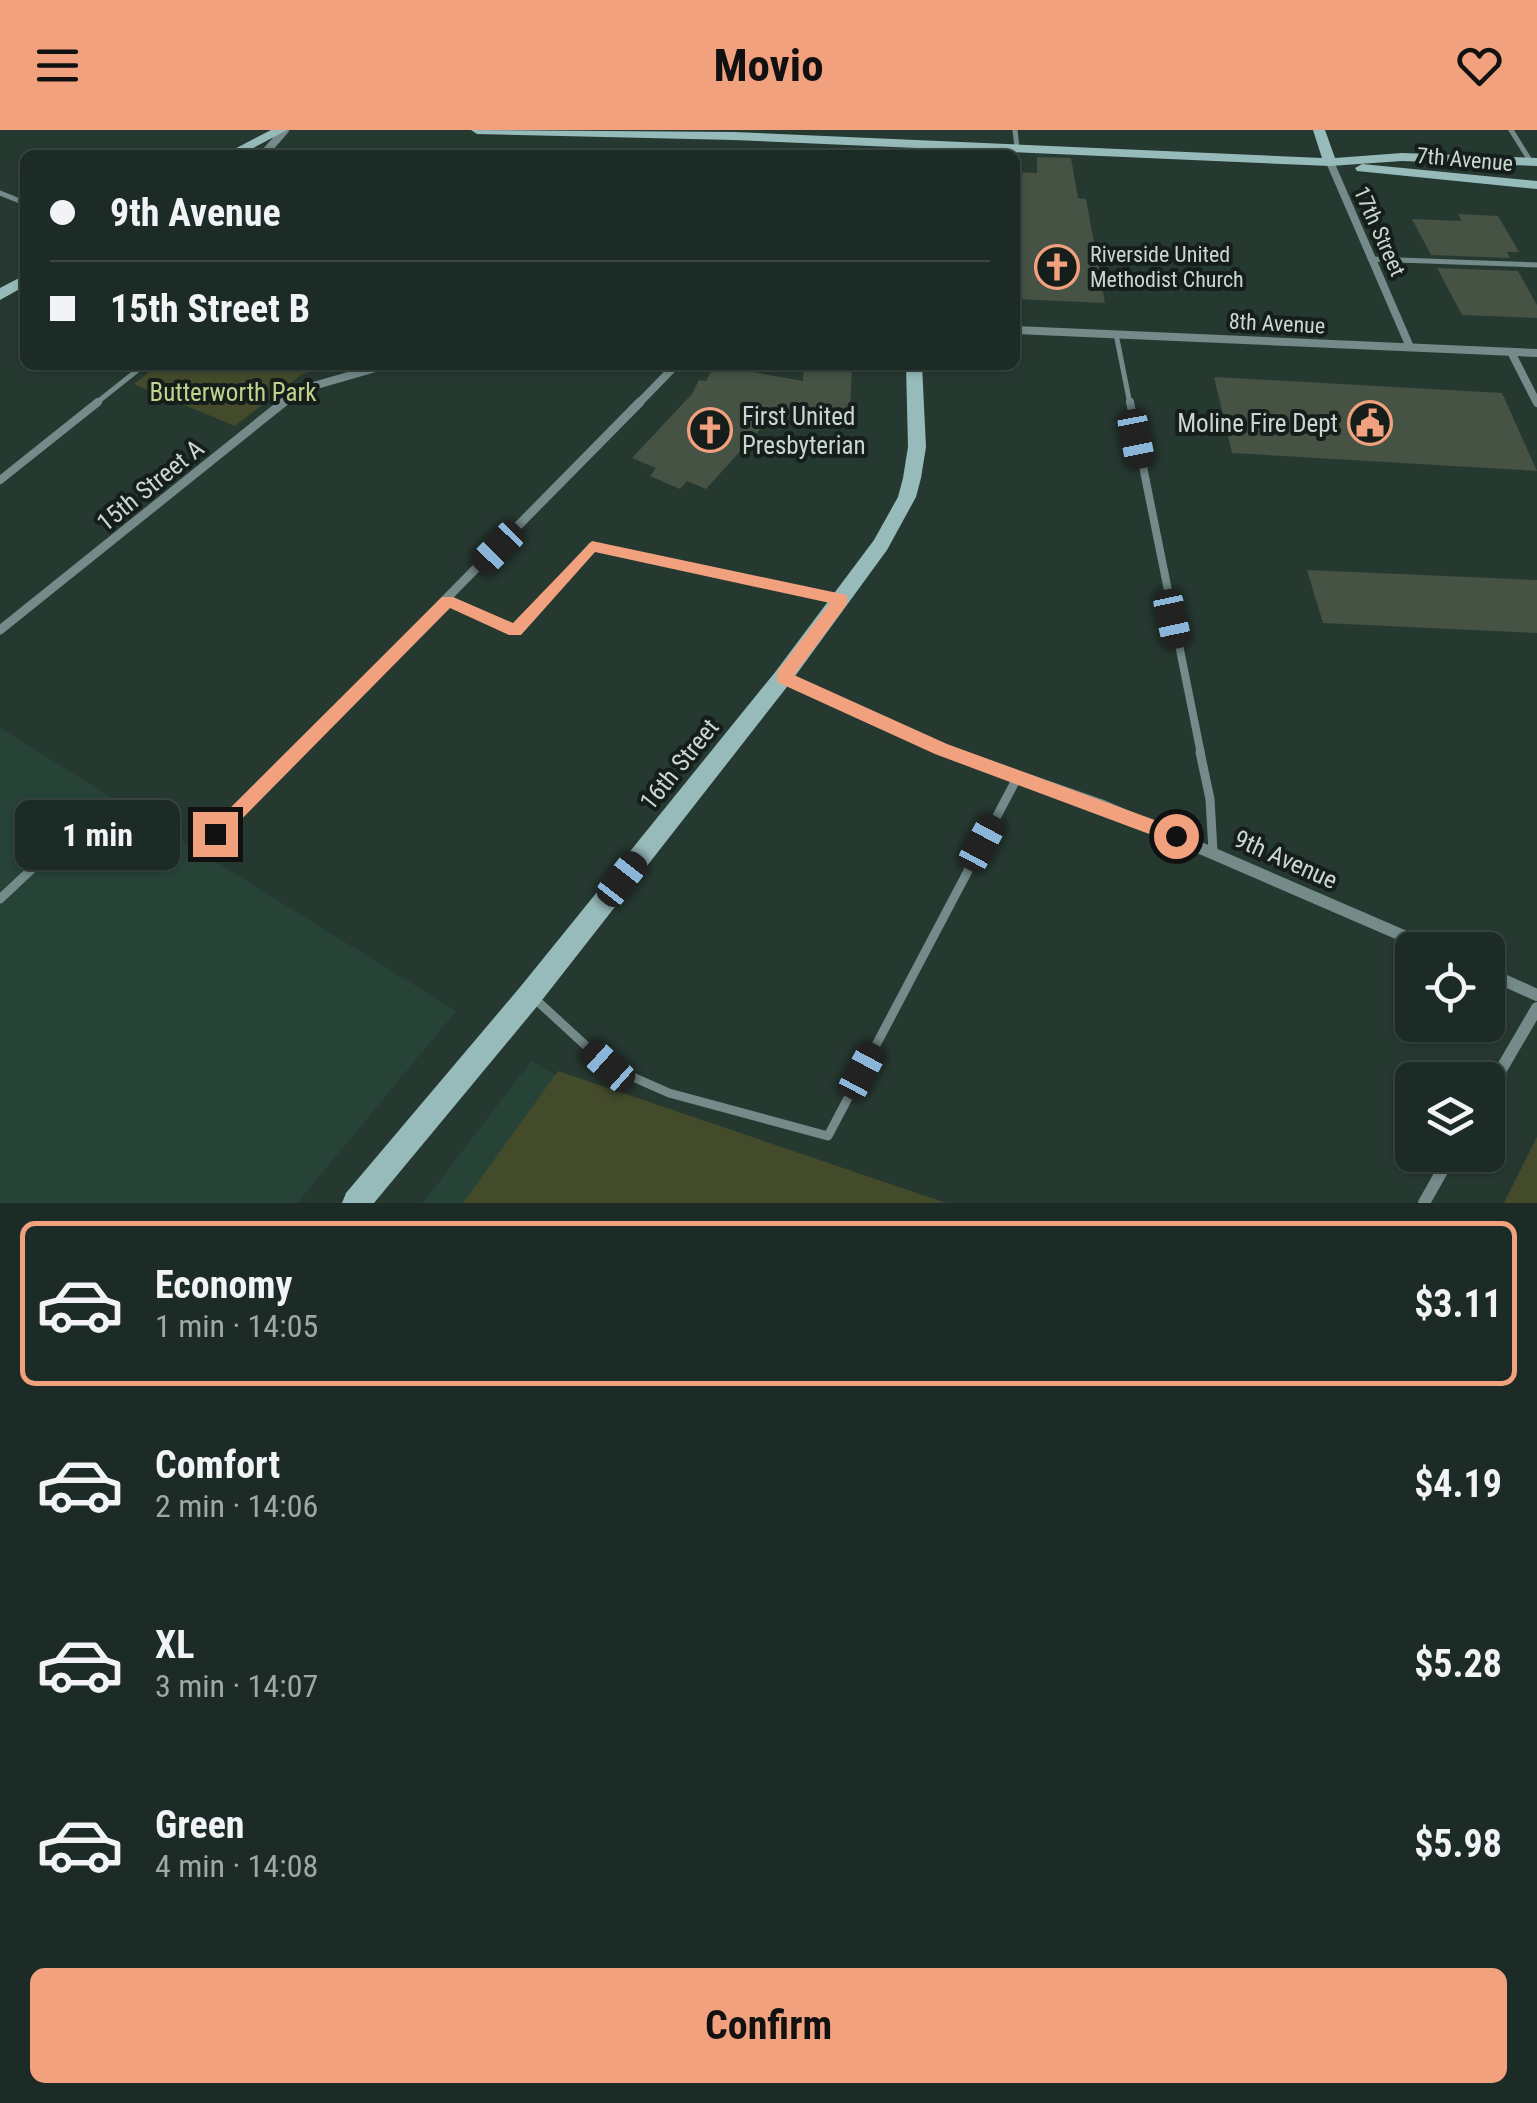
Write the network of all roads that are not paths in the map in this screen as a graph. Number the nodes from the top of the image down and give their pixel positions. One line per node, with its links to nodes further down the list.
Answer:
1 (283, 130): 8 (street); 9 (street)
2 (477, 130): 6 (street, 7th Avenue)
3 (1015, 130): 7 (lane)
4 (1318, 130): 10 (street, 17th Street)
5 (1511, 130): 11 (lane)
6 (906, 143): 7 (street, 7th Avenue)
7 (1018, 148): 10 (street, 7th Avenue)
8 (241, 150)
9 (267, 150)
10 (1330, 162): 11 (street, 7th Avenue); 12 (street, 7th Avenue); 13 (street, 17th Street)
11 (1534, 162)
12 (1537, 186)
13 (1370, 259): 14 (lane); 17 (street, 17th Street)
14 (1537, 266)
15 (1020, 330): 16 (street, 8th Avenue)
16 (1116, 334): 17 (street, 8th Avenue); 32 (lane)
17 (1410, 346): 18 (street, 8th Avenue)
18 (1511, 352): 19 (street, 8th Avenue); 24 (street)
19 (1537, 353)
20 (138, 370): 25 (lane)
21 (367, 370): 28 (street, 15th Street A)
22 (671, 370): 27 (street)
23 (914, 370): 26 (street, 16th Street)
24 (1537, 404)
25 (0, 480)
26 (842, 600): 27 (lane); 29 (street, 16th Street)
27 (448, 601): 31 (street)
28 (0, 630)
29 (783, 677): 30 (street, 9th Avenue); 37 (street, 16th Street)
30 (1017, 778): 32 (street, 9th Avenue); 37 (lane)
31 (215, 834)
32 (1212, 852): 35 (street, 9th Avenue)
33 (32, 869): 34 (lane)
34 (0, 899)
35 (1395, 932)
36 (1505, 981): 38 (street)
37 (530, 995): 42 (street, 16th Street)
38 (1537, 995)
39 (1537, 1008): 40 (street)
40 (1505, 1063)
41 (1441, 1172): 43 (street)
42 (356, 1203)
43 (1424, 1203)

